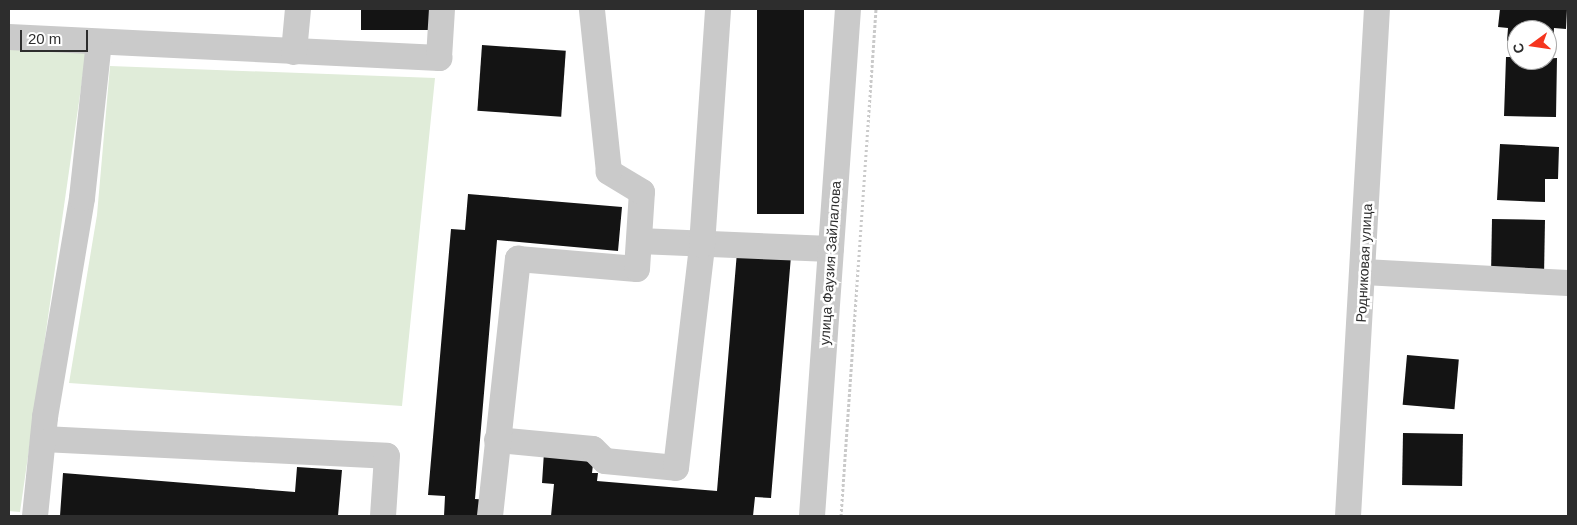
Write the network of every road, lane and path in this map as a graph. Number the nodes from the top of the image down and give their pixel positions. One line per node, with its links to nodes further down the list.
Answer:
1 (298, 9): 10 (street)
2 (442, 9): 10 (street)
3 (592, 9): 11 (street)
4 (718, 9): 12 (street)
5 (848, 9): 13 (street, улица Фаузия Зайлалова)
6 (876, 9): 22 (path)
7 (1377, 9): 14 (street, Родниковая улица)
8 (9, 38): 9 (street)
9 (99, 42): 10 (street); 16 (street)
10 (294, 52)
11 (639, 241): 12 (street); 17 (street)
12 (702, 245): 13 (street); 17 (street)
13 (831, 249): 21 (street, улица Фаузия Зайлалова)
14 (1364, 272): 15 (street); 23 (street, Родниковая улица)
15 (1568, 283)
16 (43, 439): 18 (street); 19 (street)
17 (497, 440): 20 (street)
18 (35, 516)
19 (383, 516)
20 (490, 516)
21 (812, 516)
22 (841, 516)
23 (1348, 516)

